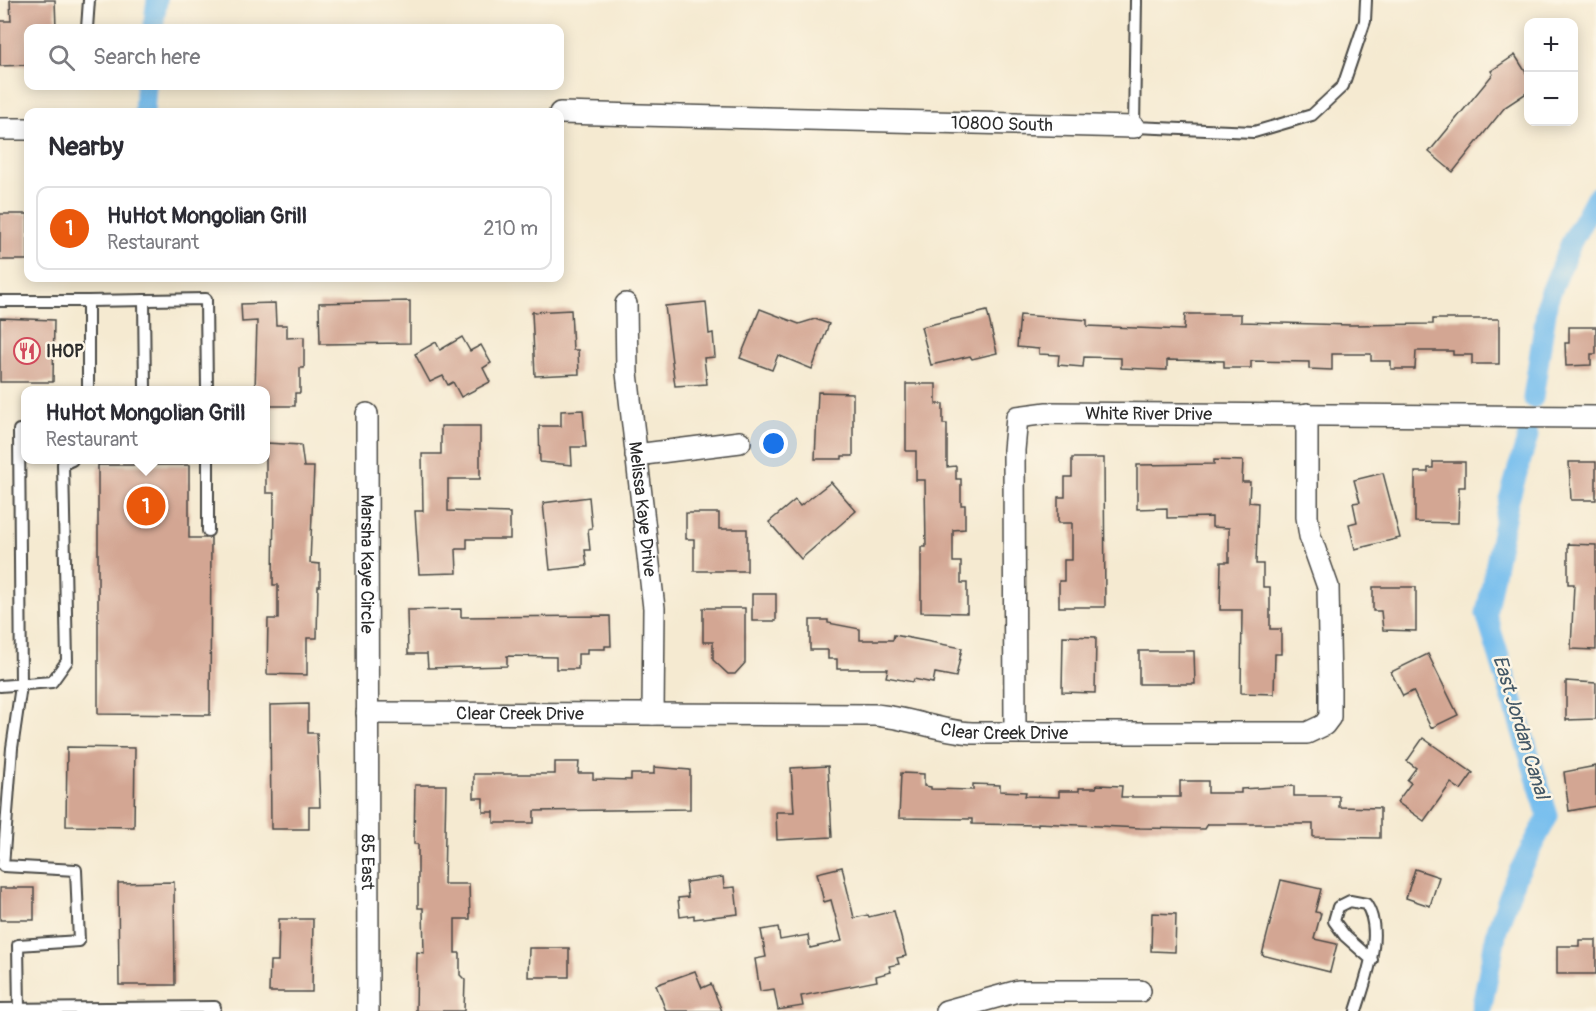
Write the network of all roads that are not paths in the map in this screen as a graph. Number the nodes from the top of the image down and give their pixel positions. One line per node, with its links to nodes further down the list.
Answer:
1 (89, 0): 4 (lane)
2 (1136, 0): 6 (lane)
3 (1366, 0): 6 (lane, 10800 South)
4 (87, 24)
5 (564, 113): 6 (street, 10800 South)
6 (1134, 127)
7 (0, 129): 8 (street)
8 (24, 129)
9 (144, 300): 11 (lane); 14 (lane); 15 (lane)
10 (0, 301): 11 (lane)
11 (88, 301): 13 (lane)
12 (626, 304): 21 (street, Melissa Kaye Drive)
13 (88, 386)
14 (145, 386)
15 (207, 386)
16 (366, 414): 27 (street, Marsha Kaye Circle)
17 (1307, 414): 18 (street, White River Drive); 29 (street, White River Drive); 29 (street, Clear Creek Drive)
18 (1596, 417)
19 (21, 430): 26 (lane)
20 (740, 442): 21 (street)
21 (636, 454): 28 (street, Melissa Kaye Drive)
22 (63, 464): 26 (lane)
23 (208, 464): 24 (lane)
24 (208, 531)
25 (0, 686): 26 (lane)
26 (21, 686): 30 (lane)
27 (367, 713): 28 (street, Clear Creek Drive); 36 (street, 85 East)
28 (653, 714): 29 (street, Clear Creek Drive)
29 (1015, 732)
30 (3, 832): 34 (lane)
31 (1372, 960): 31 (lane); 38 (lane)
32 (1140, 991): 37 (street)
33 (0, 1009): 34 (lane)
34 (19, 1009): 35 (lane)
35 (214, 1011)
36 (368, 1011)
37 (946, 1011)
38 (1356, 1011)

